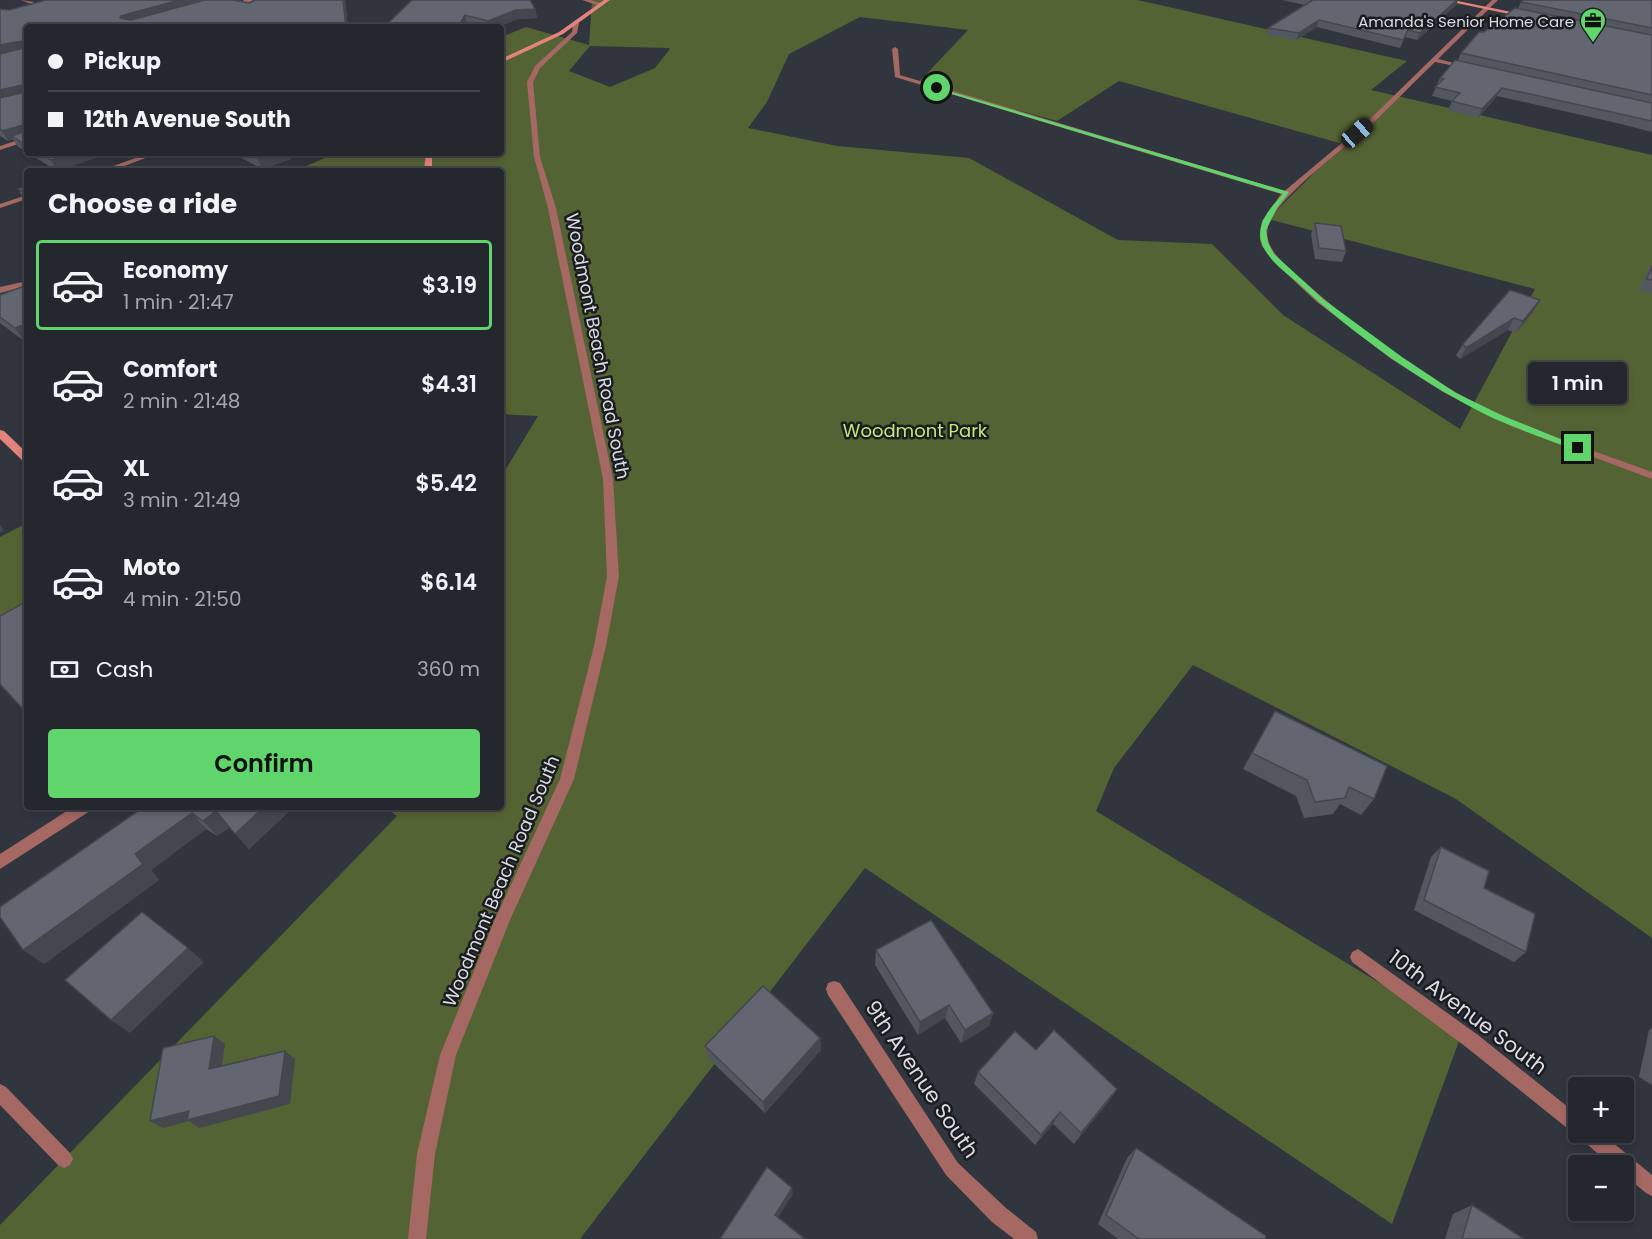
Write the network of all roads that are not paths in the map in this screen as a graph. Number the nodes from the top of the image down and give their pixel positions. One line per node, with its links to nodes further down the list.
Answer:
1 (232, 0): 6 (street)
2 (585, 0): 7 (street)
3 (607, 0): 7 (main road)
4 (1445, 0): 8 (main road)
5 (1496, 0): 8 (street)
6 (243, 2)
7 (600, 4): 10 (main road)
8 (1486, 8): 9 (main road); 13 (street)
9 (1530, 17)
10 (576, 23): 12 (main road); 36 (street, Woodmont Beach Road South)
11 (895, 49): 19 (street)
12 (504, 60)
13 (1434, 60): 14 (street); 19 (street)
14 (1480, 70)
15 (24, 141): 16 (street)
16 (0, 148)
17 (147, 156): 18 (street)
18 (113, 168)
19 (1287, 194): 26 (street)
20 (24, 198): 21 (street)
21 (0, 206)
22 (24, 284): 23 (street)
23 (0, 290)
24 (0, 433): 25 (main road)
25 (24, 456)
26 (1652, 476)
27 (80, 810): 28 (street)
28 (0, 862)
29 (1358, 957): 32 (street, 10th Avenue South)
30 (834, 989): 37 (street, 9th Avenue South)
31 (0, 1093): 34 (street)
32 (1568, 1118)
33 (1599, 1143): 35 (street)
34 (64, 1160)
35 (1652, 1187)
36 (417, 1239)
37 (1029, 1239)

